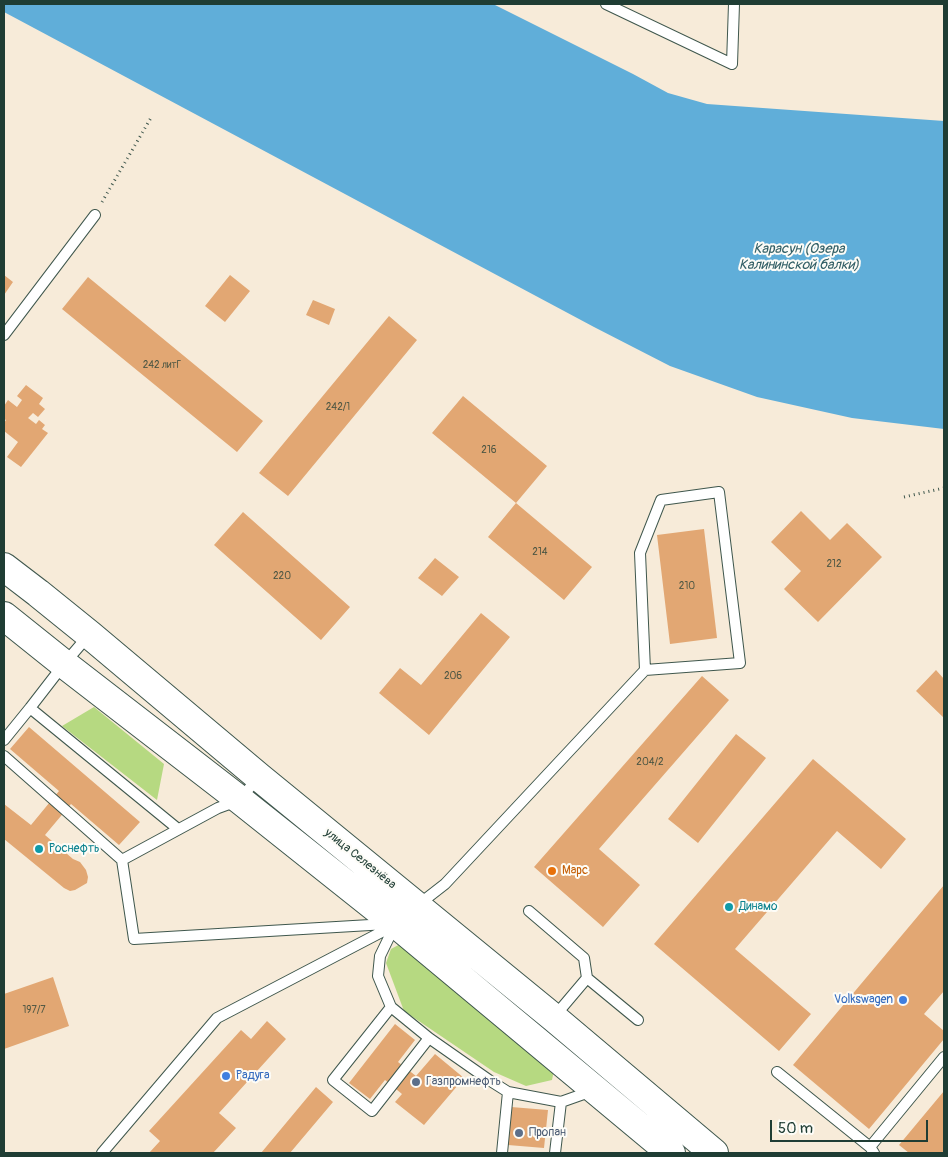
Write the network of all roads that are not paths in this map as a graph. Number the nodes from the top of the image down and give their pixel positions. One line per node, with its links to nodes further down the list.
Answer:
1 (606, 4): 2 (lane)
2 (734, 4)
3 (95, 215): 4 (lane)
4 (4, 336)
5 (4, 567): 7 (main road, улица Селезнёва)
6 (4, 616): 8 (main road, улица Селезнёва)
7 (90, 635): 8 (lane); 13 (main road, улица Селезнёва)
8 (64, 664): 10 (lane); 14 (main road, улица Селезнёва)
9 (645, 670): 9 (lane); 18 (lane)
10 (30, 708): 11 (lane); 15 (lane)
11 (4, 740)
12 (4, 756): 16 (lane)
13 (259, 777): 14 (lane); 18 (main road, улица Селезнёва)
14 (240, 800): 15 (lane); 18 (main road, улица Селезнёва)
15 (178, 829): 16 (lane)
16 (122, 860): 18 (lane)
17 (529, 911): 19 (lane)
18 (407, 915): 20 (lane); 21 (main road, улица Селезнёва); 26 (main road, улица Селезнёва); 30 (lane)
19 (587, 978): 21 (lane); 22 (lane)
20 (390, 1007): 23 (lane); 23 (lane)
21 (554, 1018): 26 (main road, улица Селезнёва)
22 (638, 1020)
23 (429, 1038): 27 (lane)
24 (944, 1057): 29 (lane)
25 (777, 1072): 29 (lane)
26 (604, 1079): 28 (lane); 33 (main road, улица Селезнёва); 34 (main road, улица Селезнёва)
27 (508, 1092): 28 (lane); 31 (lane)
28 (561, 1102): 32 (lane)
29 (872, 1150)
30 (102, 1153)
31 (502, 1153)
32 (554, 1153)
33 (671, 1153)
34 (714, 1153)

